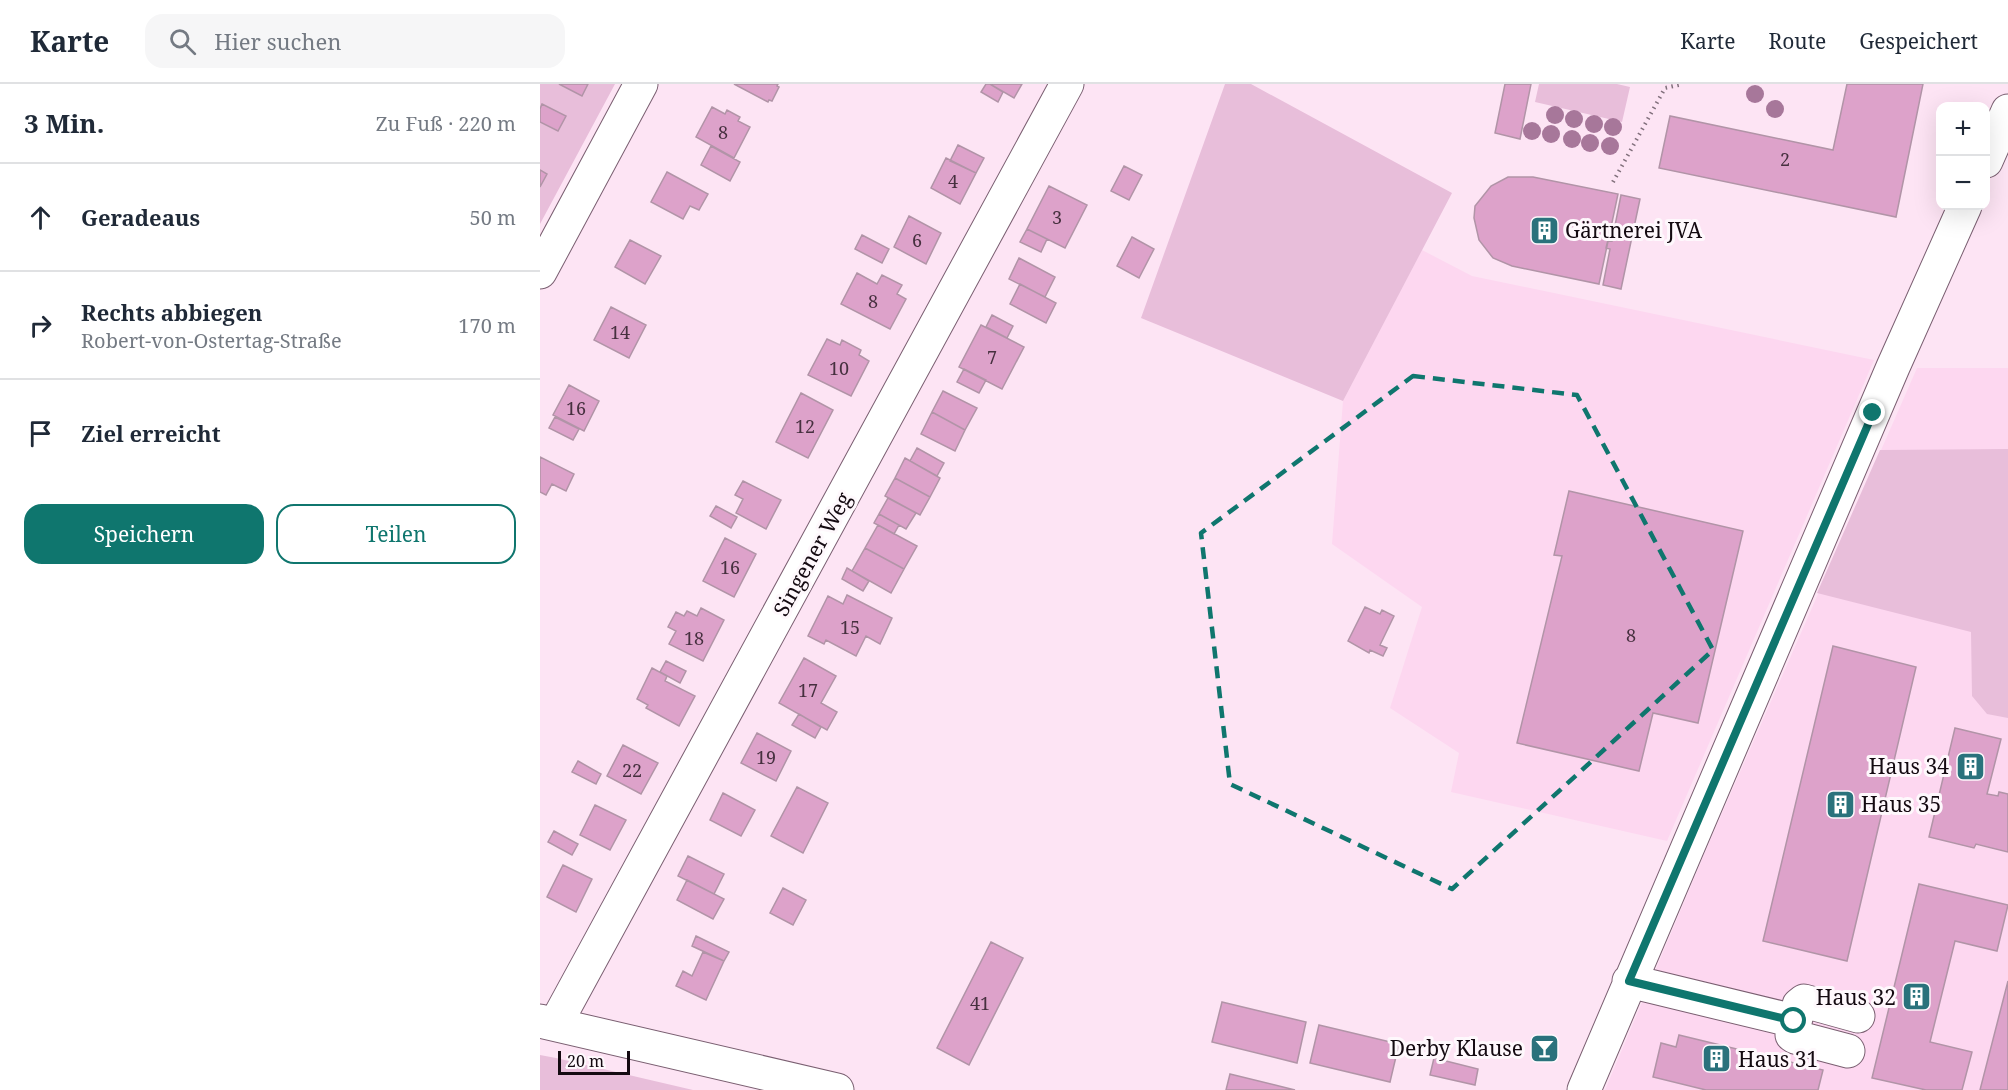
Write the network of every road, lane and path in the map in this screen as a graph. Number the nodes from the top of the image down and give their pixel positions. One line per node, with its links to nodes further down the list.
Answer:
1 (641, 84): 8 (street)
2 (1067, 84): 12 (street, Singener Weg)
3 (1683, 84): 6 (path)
4 (2008, 111): 5 (street)
5 (1988, 156)
6 (1613, 182)
7 (1963, 210): 9 (street)
8 (540, 272)
9 (1629, 981): 11 (street); 15 (street)
10 (1858, 1016): 11 (street)
11 (1794, 1021): 13 (street)
12 (548, 1022): 14 (street)
13 (1848, 1051)
14 (837, 1090)
15 (1584, 1090)

